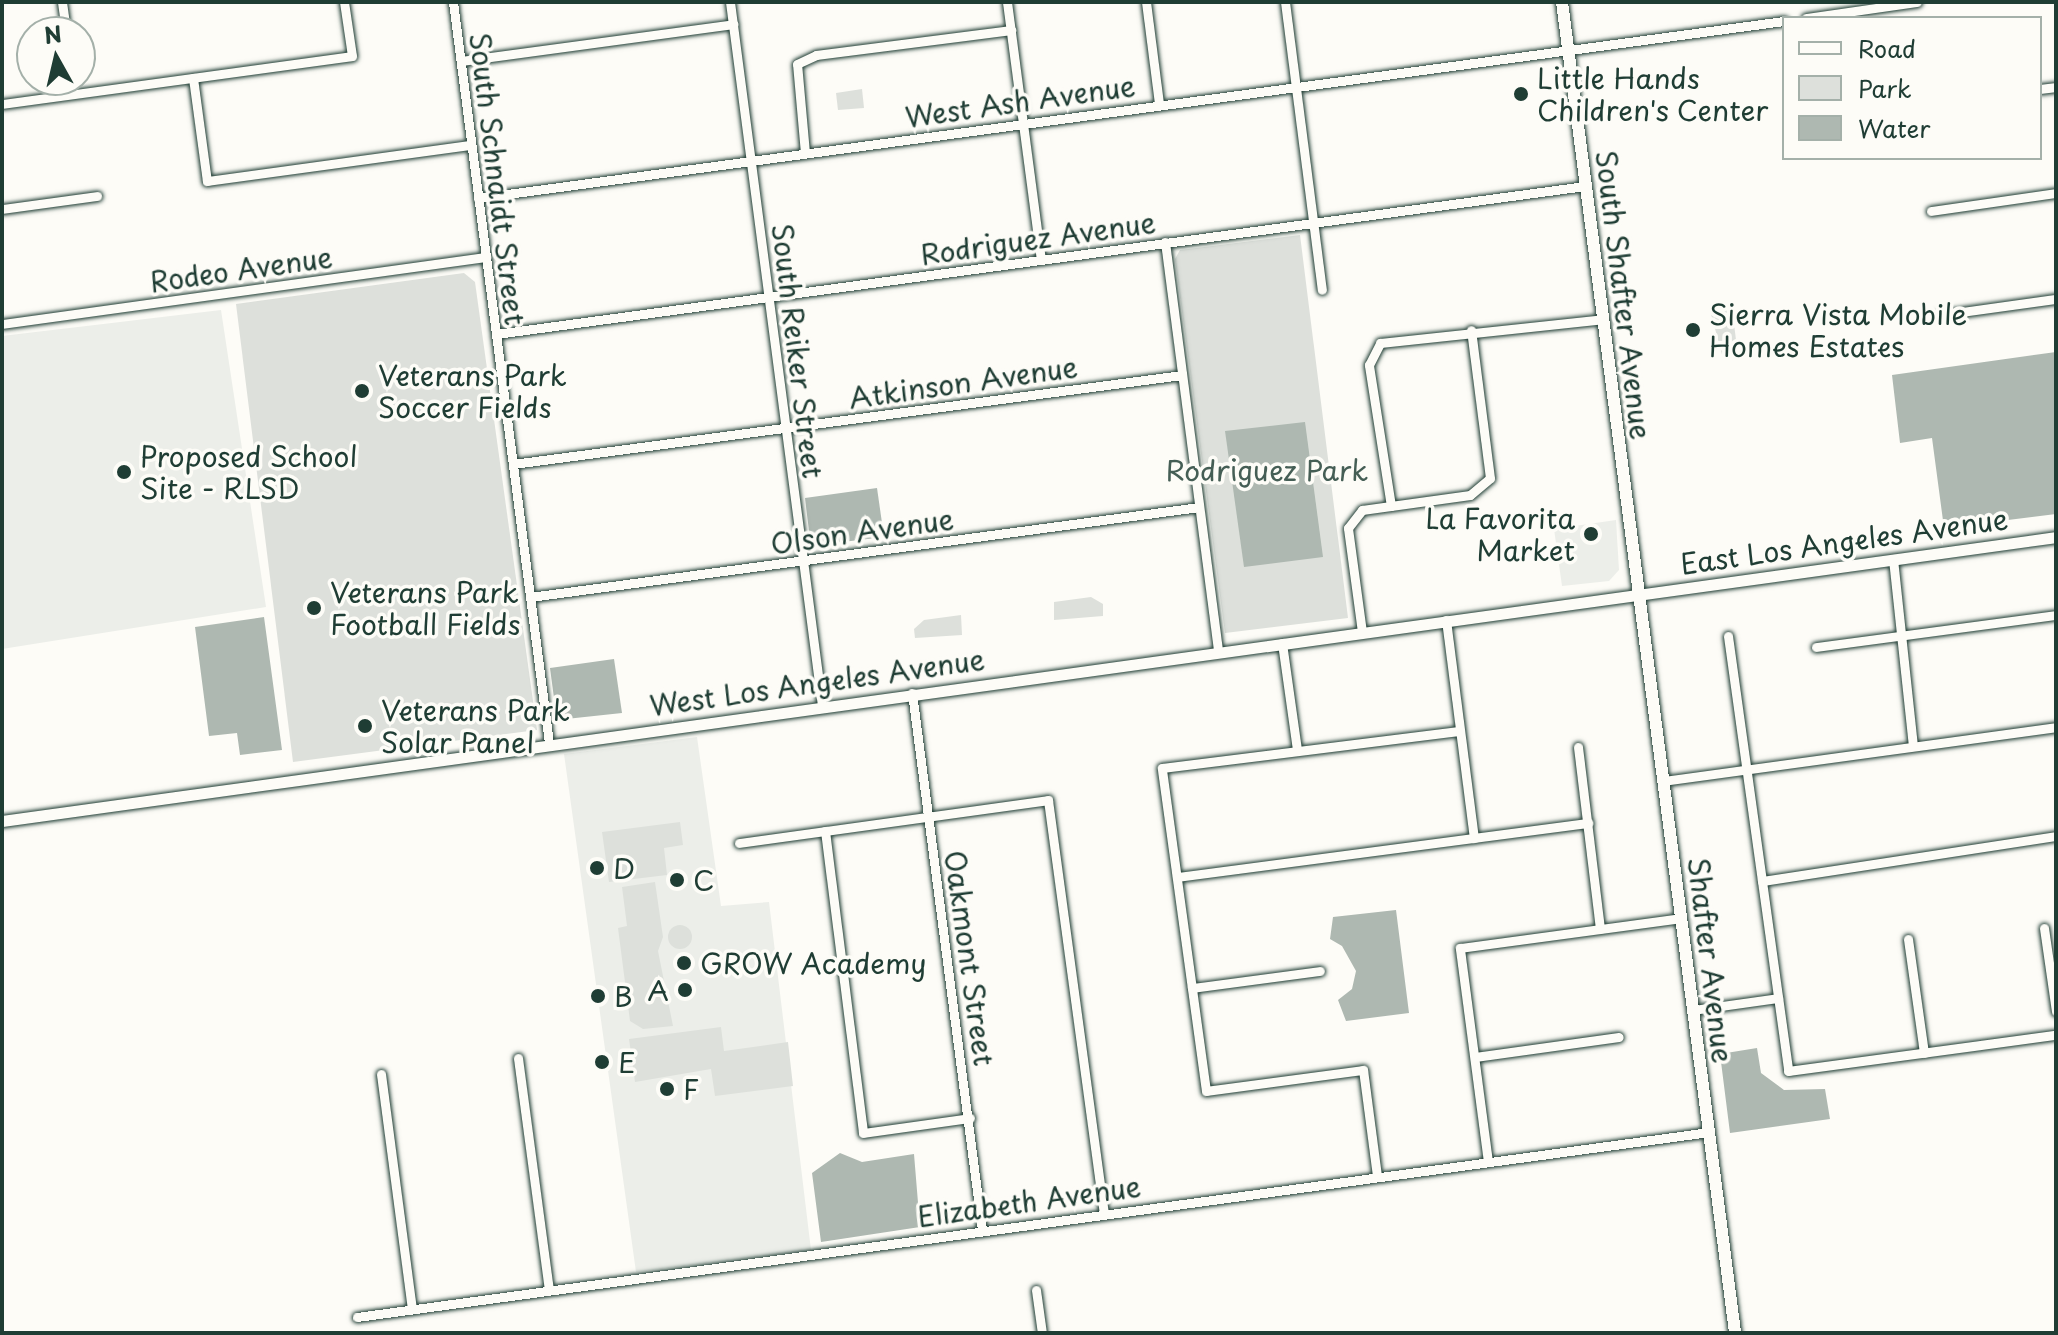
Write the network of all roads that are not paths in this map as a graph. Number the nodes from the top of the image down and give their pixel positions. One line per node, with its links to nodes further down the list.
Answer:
1 (344, 2): 16 (street)
2 (453, 2): 15 (street, South Schnaidt Street)
3 (730, 2): 12 (street, South Reiker Street)
4 (1007, 2): 13 (street)
5 (1146, 2): 21 (street)
6 (1285, 2): 17 (street)
7 (1562, 2): 14 (main road, South Shafter Avenue)
8 (1917, 2): 9 (street)
9 (1848, 7): 10 (street)
10 (1814, 16)
11 (1782, 21): 14 (street, West Ash Avenue)
12 (733, 24): 15 (street); 25 (street, South Reiker Street)
13 (1011, 30): 22 (street); 24 (street)
14 (1568, 48): 17 (street, West Ash Avenue); 26 (main road, South Shafter Avenue)
15 (461, 61): 23 (street, South Schnaidt Street)
16 (193, 78): 18 (street); 23 (street)
17 (1296, 86): 21 (street, West Ash Avenue); 32 (street)
18 (96, 91)
19 (60, 96): 20 (street)
20 (2, 104)
21 (1159, 104): 22 (street, West Ash Avenue)
22 (1023, 123): 24 (street, West Ash Avenue); 35 (street)
23 (471, 145): 29 (street, South Schnaidt Street)
24 (805, 153): 25 (street, West Ash Avenue)
25 (751, 160): 29 (street, West Ash Avenue); 37 (street, South Reiker Street)
26 (1585, 186): 32 (street, Rodriguez Avenue); 40 (main road, South Shafter Avenue)
27 (2056, 193): 31 (street)
28 (97, 196): 30 (street)
29 (478, 198): 34 (street, South Schnaidt Street)
30 (2, 209)
31 (1931, 211)
32 (1313, 222): 33 (street, Rodriguez Avenue); 36 (street)
33 (1165, 242): 35 (street, Rodriguez Avenue); 44 (street)
34 (486, 257): 41 (street, Rodeo Avenue); 43 (street, South Schnaidt Street)
35 (1041, 259): 37 (street, Rodriguez Avenue)
36 (1322, 290)
37 (768, 297): 43 (street, Rodriguez Avenue); 45 (street, South Reiker Street)
38 (2056, 299): 39 (street)
39 (1940, 315)
40 (1603, 319): 42 (street); 52 (main road, South Shafter Avenue)
41 (2, 324)
42 (1471, 330): 47 (street); 47 (street)
43 (496, 334): 46 (street, South Schnaidt Street)
44 (1182, 375): 45 (street, Atkinson Avenue); 48 (street)
45 (786, 429): 46 (street, Atkinson Avenue); 51 (street, South Reiker Street)
46 (513, 464): 53 (street, South Schnaidt Street)
47 (1391, 506): 56 (street)
48 (1199, 507): 51 (street, Olson Avenue); 61 (street)
49 (2056, 537): 50 (street, East Los Angeles Avenue)
50 (1893, 559): 52 (street, East Los Angeles Avenue); 57 (street)
51 (803, 561): 53 (street, Olson Avenue); 63 (street, South Reiker Street)
52 (1639, 594): 55 (street, West Los Angeles Avenue); 71 (main road, Shafter Avenue)
53 (530, 597): 66 (street, South Schnaidt Street)
54 (2056, 615): 57 (street)
55 (1446, 620): 56 (street, West Los Angeles Avenue); 65 (street)
56 (1362, 632): 59 (street, West Los Angeles Avenue)
57 (1901, 634): 60 (street); 67 (street)
58 (1728, 636): 70 (street)
59 (1282, 643): 61 (street, West Los Angeles Avenue); 69 (street)
60 (1816, 647)
61 (1218, 651): 62 (street, West Los Angeles Avenue)
62 (912, 693): 63 (street, West Los Angeles Avenue); 72 (street, Oakmont Street)
63 (822, 706): 66 (street, West Los Angeles Avenue)
64 (2056, 727): 67 (street)
65 (1459, 731): 69 (street); 77 (street)
66 (549, 743): 73 (street, West Los Angeles Avenue)
67 (1913, 746): 70 (street)
68 (1578, 747): 74 (street)
69 (1297, 750): 79 (street)
70 (1746, 770): 71 (street); 80 (street)
71 (1663, 781): 81 (main road, Shafter Avenue)
72 (928, 817): 75 (street); 96 (street, Oakmont Street); 100 (street)
73 (2, 818)
74 (1588, 823): 77 (street); 83 (street)
75 (825, 831): 78 (street); 96 (street)
76 (2056, 836): 80 (street)
77 (1474, 838): 79 (street)
78 (739, 843)
79 (1177, 877): 86 (street)
80 (1762, 881): 87 (street)
81 (1681, 918): 83 (street); 88 (main road, Shafter Avenue)
82 (2044, 928): 89 (street)
83 (1600, 929): 93 (street)
84 (1908, 939): 92 (street)
85 (1320, 971): 86 (street)
86 (1192, 988): 99 (street)
87 (1778, 998): 88 (street); 92 (street)
88 (1693, 1010): 97 (main road, Shafter Avenue)
89 (2056, 1011)
90 (2056, 1035): 92 (street)
91 (1619, 1037): 93 (street)
92 (1924, 1053)
93 (1475, 1057): 98 (street)
94 (518, 1058): 102 (street)
95 (381, 1074): 104 (street)
96 (970, 1118): 101 (street, Oakmont Street)
97 (1709, 1132): 98 (street, Elizabeth Avenue); 107 (main road, Shafter Avenue)
98 (1488, 1162): 99 (street, Elizabeth Avenue)
99 (1377, 1176): 100 (street, Elizabeth Avenue)
100 (1104, 1213): 101 (street, Elizabeth Avenue)
101 (982, 1230): 102 (street, Elizabeth Avenue)
102 (549, 1290): 104 (street, Elizabeth Avenue)
103 (1036, 1290): 106 (street)
104 (412, 1309): 105 (street, Elizabeth Avenue)
105 (357, 1317)
106 (1042, 1333)
107 (1735, 1333)

